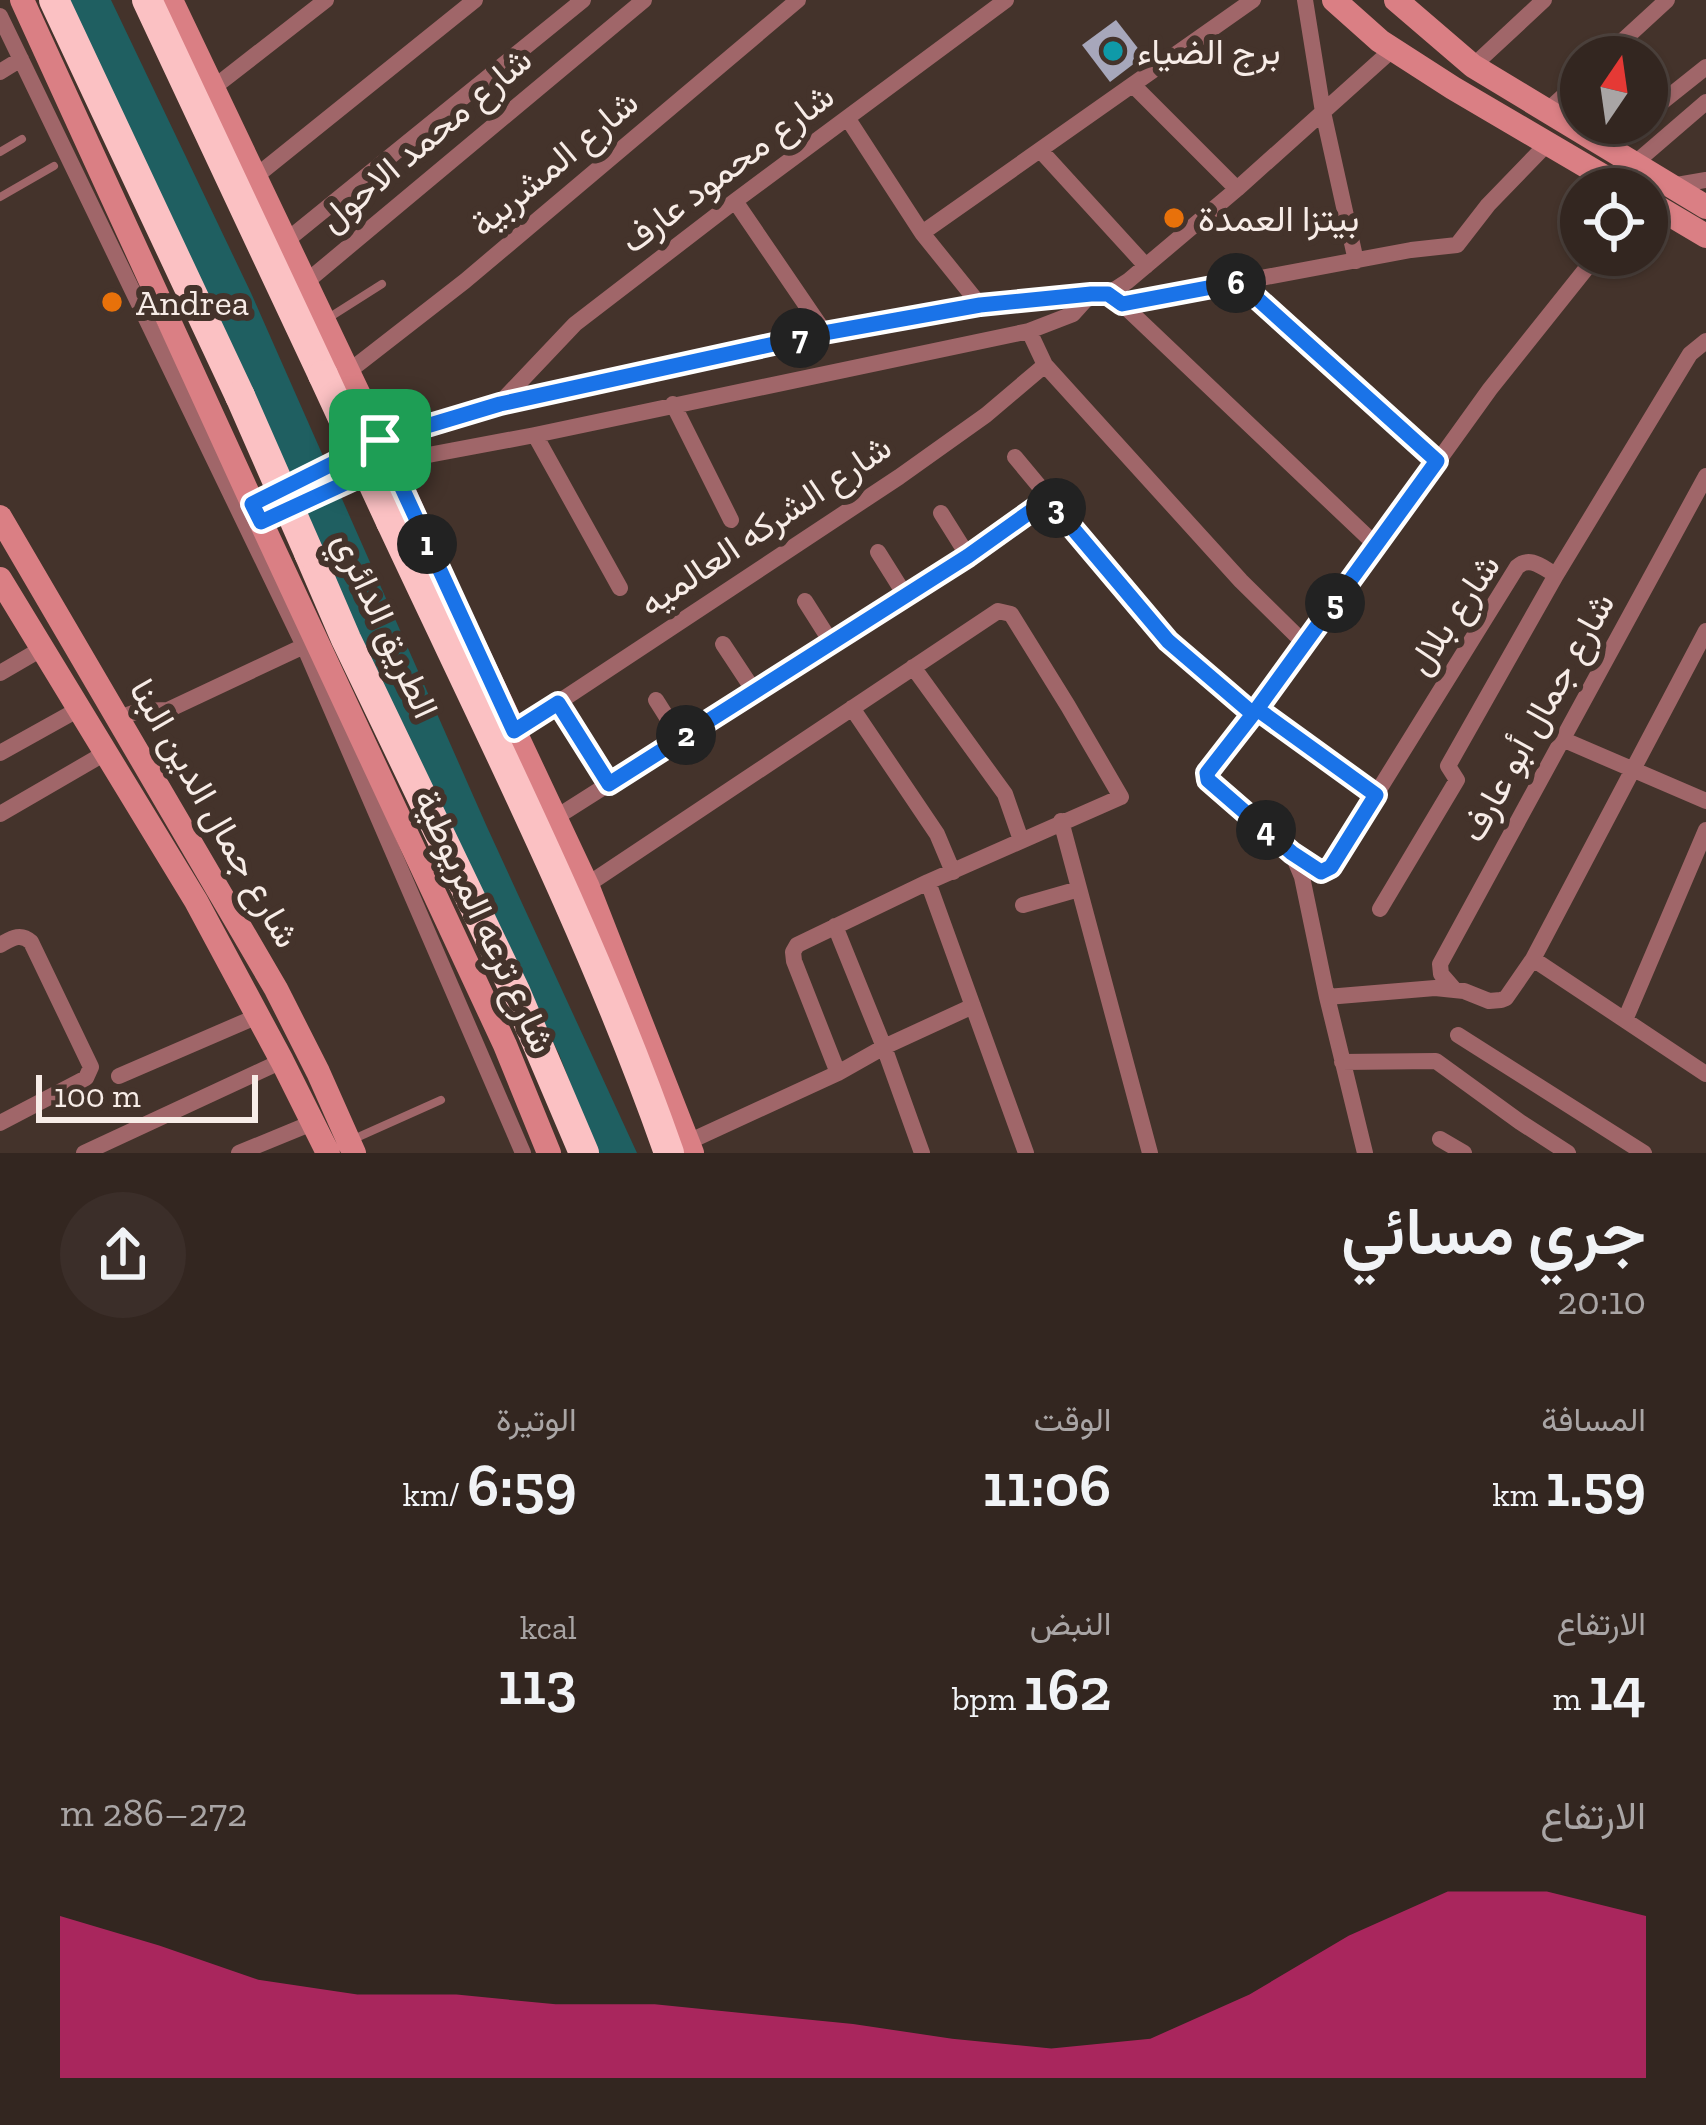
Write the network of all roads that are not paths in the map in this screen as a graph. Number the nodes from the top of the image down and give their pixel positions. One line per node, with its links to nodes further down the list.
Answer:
1 (22, 0): 48 (main road, شارع ترعه المريوطية)
2 (54, 0): 151 (highway, الطريق الدائري, bridge)
3 (326, 0): 24 (street)
4 (476, 0): 41 (street)
5 (584, 0): 51 (street)
6 (644, 0): 56 (street, شارع محمد الاحول)
7 (798, 0): 65 (street, شارع المشربية)
8 (1006, 0): 30 (street, شارع محمود عارف)
9 (1252, 0): 23 (street)
10 (1305, 0): 28 (street)
11 (1334, 0): 18 (main road)
12 (1544, 0): 20 (street)
13 (1667, 0): 17 (street)
14 (166, 1): 24 (main road); 146 (highway, الطريق الدائري, bridge)
15 (1405, 3): 20 (main road)
16 (0, 16): 19 (street)
17 (1628, 36)
18 (1393, 49): 28 (street); 32 (main road)
19 (21, 59): 22 (street); 48 (street)
20 (1473, 67): 29 (main road)
21 (1706, 67): 25 (street)
22 (0, 72)
23 (1134, 86): 35 (street); 43 (street)
24 (213, 88): 41 (main road)
25 (1668, 97)
26 (1560, 99): 29 (street)
27 (1706, 102): 37 (street)
28 (1323, 112): 43 (street); 52 (street)
29 (1546, 112): 34 (main road)
30 (848, 119): 46 (street, شارع محمود عارف); 50 (street)
31 (22, 139): 36 (lane)
32 (1546, 144): 39 (main road); 52 (street)
33 (1611, 144): 34 (street)
34 (1606, 148): 37 (main road)
35 (1041, 151): 50 (street); 53 (street)
36 (0, 152)
37 (1634, 164): 40 (main road)
38 (54, 166): 45 (lane)
39 (1588, 168)
40 (1637, 168)
41 (255, 177): 51 (main road)
42 (1706, 180): 44 (street)
43 (1237, 189): 53 (street)
44 (1668, 191)
45 (0, 197)
46 (735, 201): 62 (street); 66 (street, شارع محمود عارف)
47 (1668, 203): 49 (main road)
48 (108, 212): 76 (main road, شارع ترعه المريوطية); 94 (street)
49 (1703, 224)
50 (922, 232): 59 (street)
51 (286, 241): 56 (main road)
52 (1356, 261): 55 (street)
53 (1146, 266): 58 (street)
54 (1580, 276): 73 (street)
55 (1239, 282): 58 (street); 73 (street)
56 (305, 283): 60 (main road)
57 (382, 284): 60 (lane)
58 (1107, 297): 59 (street); 61 (street); 80 (street)
59 (980, 305): 62 (street)
60 (323, 321): 65 (main road)
61 (1029, 331): 64 (street); 67 (street)
62 (824, 333): 66 (street)
63 (1706, 341): 83 (street, شارع بلال)
64 (1045, 365): 93 (street); 100 (street, شارع الشركه العالميه)
65 (348, 371): 70 (main road)
66 (500, 404): 68 (street)
67 (673, 404): 69 (street); 79 (street)
68 (412, 430): 70 (street); 71 (street)
69 (535, 435): 71 (street); 85 (street)
70 (380, 454): 71 (street); 76 (street, bridge); 105 (main road)
71 (423, 456)
72 (1015, 457): 75 (street)
73 (1437, 461): 80 (street)
74 (1706, 476): 107 (street, شارع جمال أبو عارف)
75 (1048, 499): 82 (street); 103 (street)
76 (261, 511): 150 (main road, شارع ترعه المريوطية)
77 (941, 514): 82 (street)
78 (0, 517): 88 (main road, شارع جمال الدين البنا)
79 (731, 520)
80 (1377, 546): 93 (street)
81 (878, 552): 86 (street)
82 (968, 556): 86 (street)
83 (1556, 575): 112 (street, شارع بلال); 125 (street)
84 (2, 588): 89 (main road, شارع جمال الدين البنا)
85 (620, 588)
86 (905, 595): 91 (street)
87 (805, 601): 91 (street)
88 (50, 602): 89 (main road); 104 (main road, شارع جمال الدين البنا)
89 (23, 616): 95 (main road, شارع جمال الدين البنا)
90 (1706, 631): 110 (street)
91 (831, 642): 98 (street)
92 (723, 644): 98 (street)
93 (1305, 644): 103 (street)
94 (304, 646): 104 (street); 149 (street)
95 (43, 648): 97 (street); 102 (main road, شارع جمال الدين البنا)
96 (913, 667): 101 (street); 116 (street); 118 (street)
97 (0, 673)
98 (754, 692): 106 (street)
99 (656, 700): 106 (street)
100 (558, 703): 105 (street, شارع الشركه العالميه); 111 (street)
101 (852, 708): 120 (street); 122 (street)
102 (79, 709): 108 (main road, شارع جمال الدين البنا); 109 (street)
103 (1255, 711): 112 (street); 119 (street)
104 (118, 718): 145 (main road, شارع جمال الدين البنا)
105 (514, 731): 115 (main road)
106 (680, 738): 111 (street)
107 (1562, 740): 110 (street); 129 (street, شارع جمال أبو عارف)
108 (107, 752): 114 (street); 132 (main road, شارع جمال الدين البنا)
109 (0, 753)
110 (1633, 770): 113 (street); 128 (street)
111 (609, 784): 115 (street)
112 (1376, 795): 119 (street, شارع بلال)
113 (1706, 801)
114 (0, 814)
115 (555, 818): 122 (main road)
116 (1061, 821): 118 (street); 123 (street)
117 (1706, 830): 133 (street)
118 (1021, 840): 120 (street)
119 (1292, 853): 130 (street)
120 (953, 872): 121 (street)
121 (928, 882): 126 (street); 131 (street)
122 (587, 885): 146 (main road)
123 (1079, 889): 124 (street); 154 (street)
124 (1022, 905)
125 (1380, 909)
126 (835, 926): 135 (street); 138 (street)
127 (6, 942): 142 (street)
128 (1533, 959): 129 (street); 133 (street)
129 (1454, 989): 130 (street)
130 (1327, 997): 137 (street)
131 (973, 1006): 135 (street); 153 (street)
132 (258, 1016): 136 (main road, شارع جمال الدين البنا); 140 (street)
133 (1625, 1020): 139 (street)
134 (1458, 1035): 158 (street)
135 (884, 1047): 138 (street); 152 (street)
136 (282, 1061): 143 (main road, شارع جمال الدين البنا); 147 (street)
137 (1342, 1062): 155 (street); 157 (street)
138 (838, 1073): 146 (street)
139 (1706, 1074)
140 (119, 1076)
141 (441, 1100): 145 (lane)
142 (0, 1123)
143 (312, 1124): 145 (main road, شارع جمال الدين البنا); 148 (street)
144 (1440, 1139): 156 (street)
145 (344, 1149)
146 (683, 1149)
147 (84, 1153)
148 (239, 1153)
149 (524, 1153)
150 (549, 1153)
151 (584, 1153)
152 (922, 1153)
153 (1026, 1153)
154 (1150, 1153)
155 (1365, 1153)
156 (1464, 1153)
157 (1568, 1153)
158 (1644, 1153)

